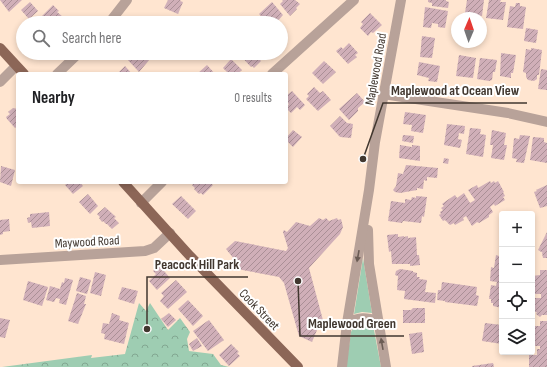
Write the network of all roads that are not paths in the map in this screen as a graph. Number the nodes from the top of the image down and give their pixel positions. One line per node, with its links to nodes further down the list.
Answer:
1 (127, 0): 4 (street)
2 (354, 0): 8 (street)
3 (401, 0): 14 (street, Maplewood Road)
4 (114, 16)
5 (0, 48): 9 (main road)
6 (72, 60): 11 (street)
7 (288, 60): 12 (street)
8 (288, 60)
9 (16, 66): 10 (main road); 13 (street)
10 (22, 72)
11 (59, 72)
12 (274, 72)
13 (0, 82)
14 (383, 94): 15 (street); 18 (street, Maplewood Road)
15 (547, 122)
16 (125, 184): 19 (main road, Cook Street)
17 (160, 184): 19 (street)
18 (370, 190): 22 (street, Maplewood Road); 23 (street, Maplewood Road, one-way to 23)
19 (142, 203): 20 (main road, Cook Street)
20 (170, 233): 21 (street, Maywood Road); 24 (main road, Cook Street)
21 (0, 260)
22 (378, 321): 23 (street); 26 (street, Maplewood Road, one-way to 22)
23 (347, 323): 25 (street, Maplewood Road)
24 (298, 367)
25 (342, 367)
26 (386, 367)

